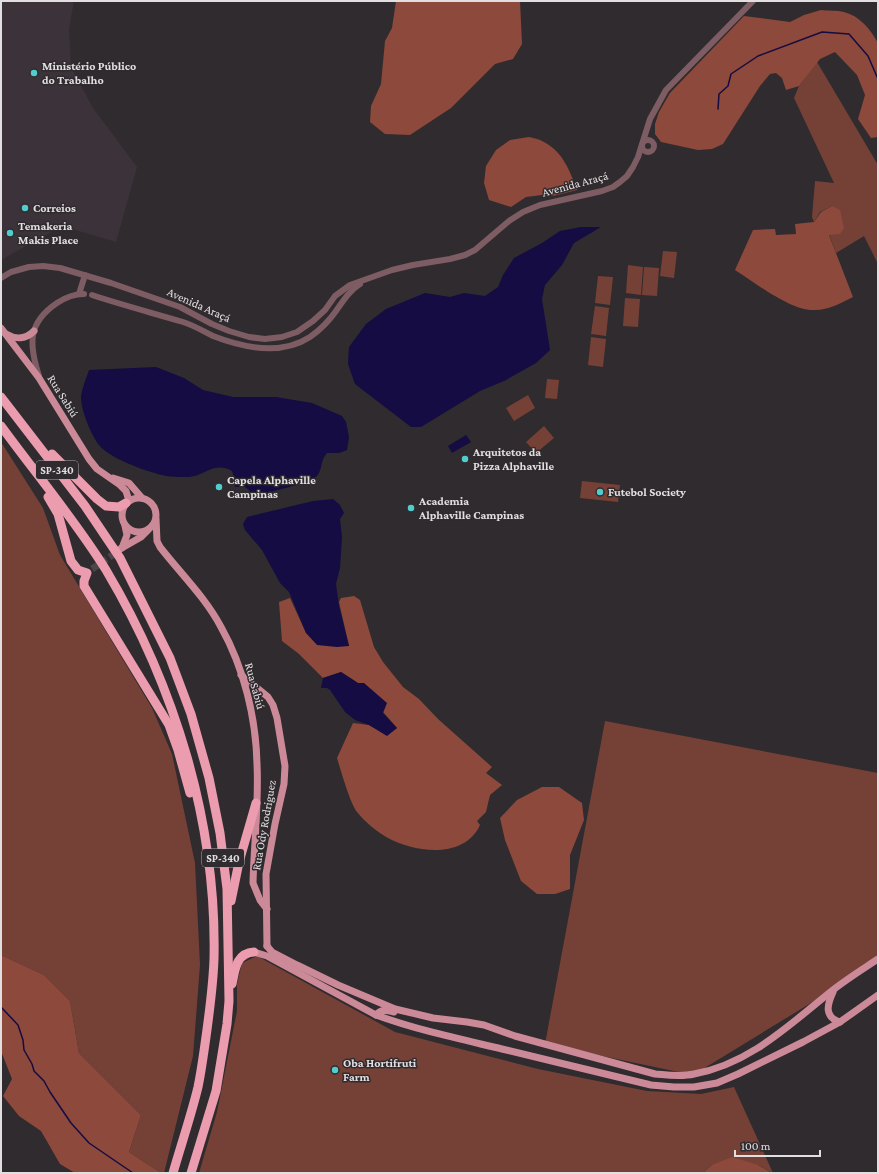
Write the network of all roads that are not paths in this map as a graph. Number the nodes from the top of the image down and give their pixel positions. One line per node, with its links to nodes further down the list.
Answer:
1 (753, 1): 3 (street, Avenida Araçá)
2 (85, 275): 4 (street, Avenida Araçá); 9 (street); 10 (street, Avenida Araçá)
3 (373, 276): 6 (street, Avenida Araçá); 7 (street, Avenida Araçá)
4 (1, 278)
5 (92, 295): 11 (street, Avenida Araçá)
6 (332, 301): 7 (street); 10 (street, Avenida Araçá)
7 (336, 310): 11 (street, Avenida Araçá)
8 (3, 330): 9 (main road); 12 (main road, Rua Sabiú)
9 (34, 331): 12 (street)
10 (297, 332): 11 (street)
11 (300, 342)
12 (39, 378): 16 (main road, Rua Sabiú)
13 (1, 396): 18 (highway); 26 (highway, SP-340)
14 (1, 426): 15 (highway, SP-340)
15 (18, 450): 24 (highway, SP-340); 24 (highway)
16 (106, 475): 17 (main road, Rua Sabiú); 18 (main road, Rua Sabiú)
17 (142, 498): 18 (main road); 19 (main road)
18 (127, 502): 20 (main road)
19 (156, 519): 21 (main road); 22 (main road, Rua Sabiú)
20 (125, 526): 21 (main road); 21 (main road)
21 (149, 529)
22 (241, 675): 23 (main road, Rua Sabiú); 25 (main road, Rua Ody Rodriguez)
23 (256, 803): 25 (main road, Rua Sabiú); 26 (highway)
24 (202, 824): 36 (highway, SP-340)
25 (267, 908): 27 (main road, Rua Ody Rodriguez)
26 (227, 918): 32 (highway, SP-340)
27 (267, 946): 28 (main road); 33 (main road)
28 (254, 952): 32 (highway); 34 (main road)
29 (878, 959): 30 (main road)
30 (834, 990): 33 (main road); 35 (main road)
31 (878, 996): 35 (main road)
32 (229, 1001): 37 (highway, SP-340)
33 (412, 1014): 34 (main road)
34 (376, 1015): 35 (main road)
35 (840, 1022)
36 (173, 1173)
37 (191, 1173)

